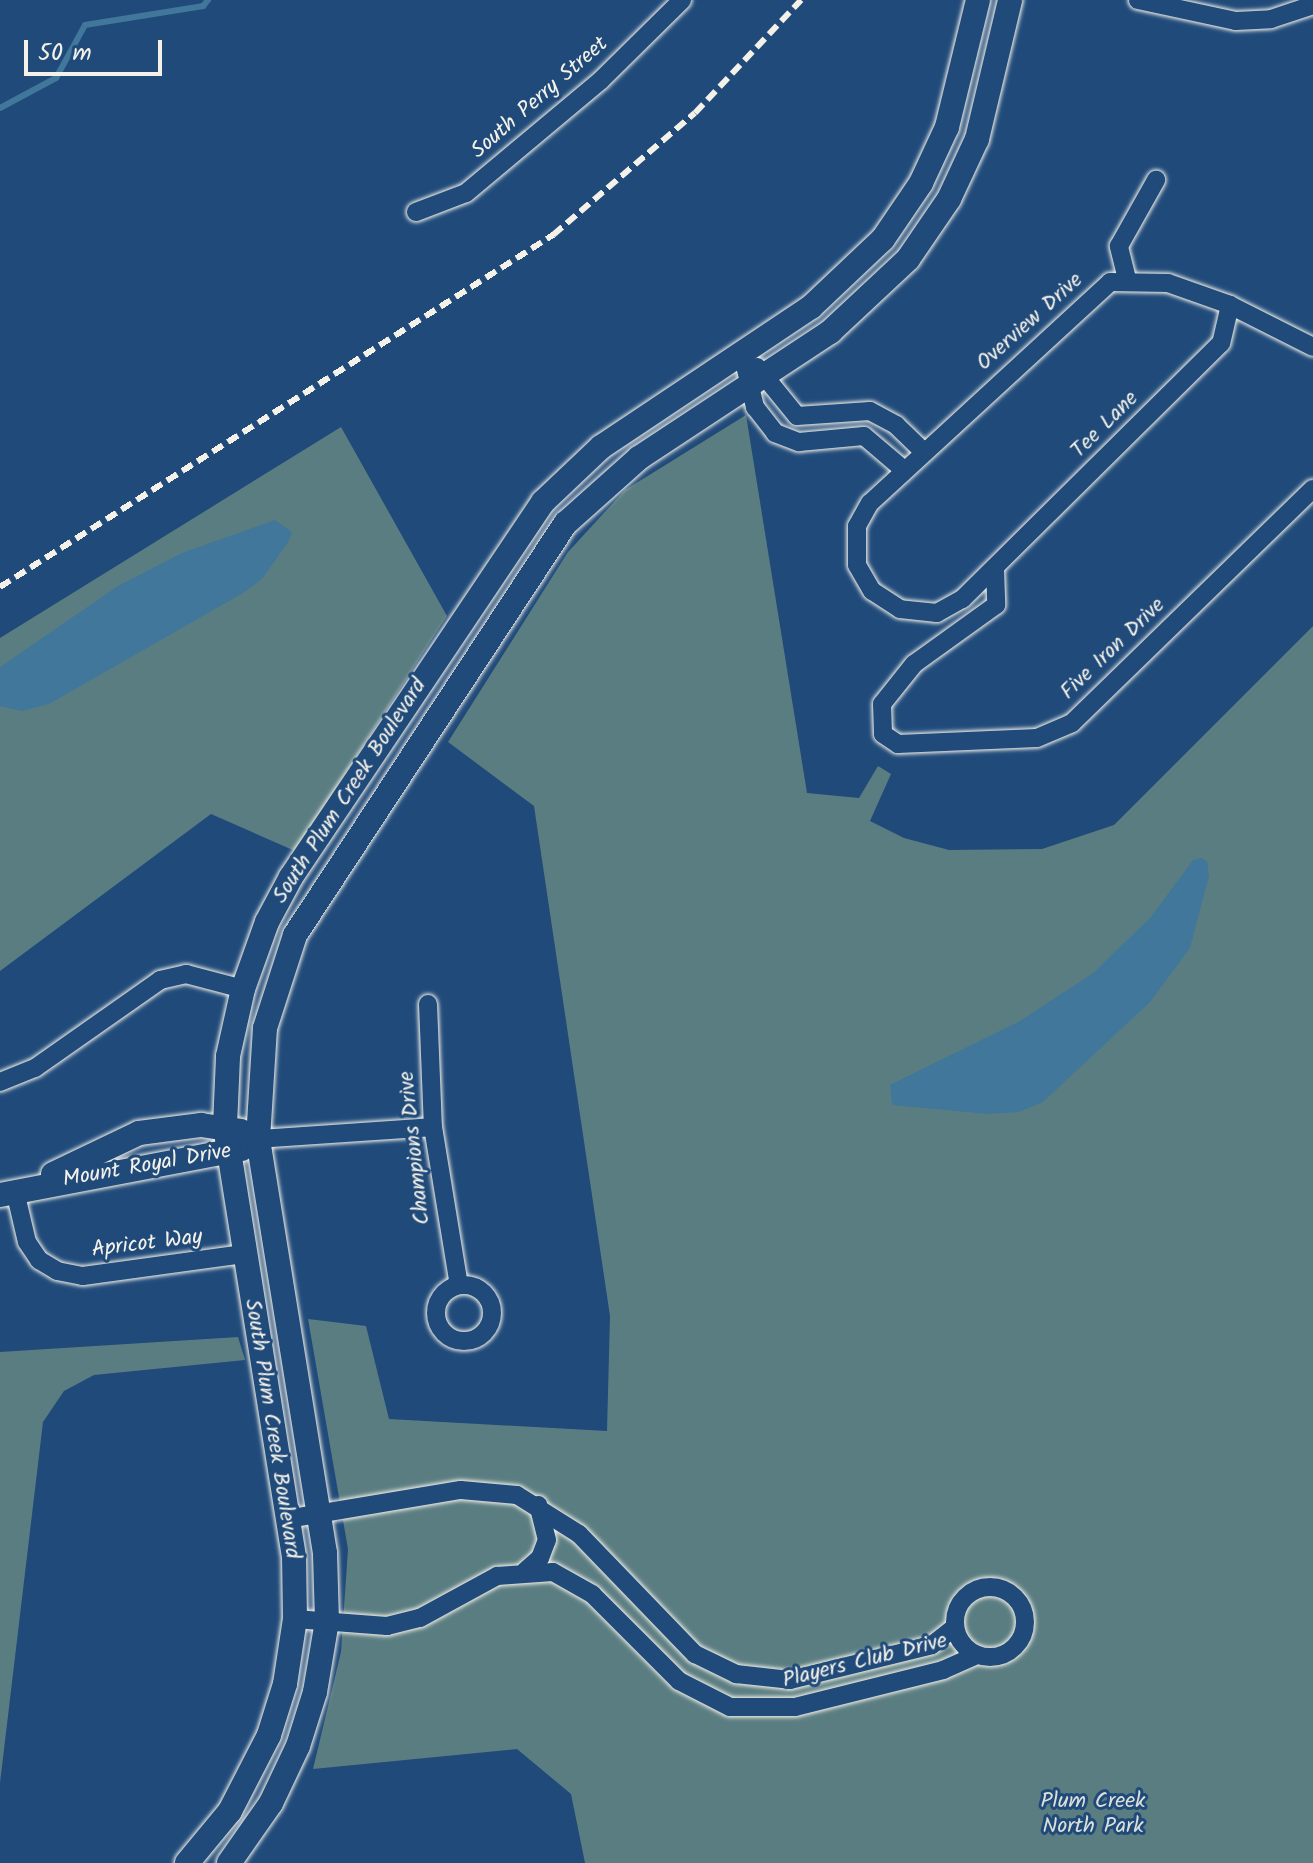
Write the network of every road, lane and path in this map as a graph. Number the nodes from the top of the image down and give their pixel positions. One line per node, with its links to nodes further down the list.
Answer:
1 (682, 0): 7 (street, South Perry Street)
2 (978, 0): 11 (street, South Plum Creek Boulevard)
3 (1010, 0): 12 (street, South Plum Creek Boulevard)
4 (1138, 0): 5 (street)
5 (1313, 5)
6 (1156, 180): 8 (street)
7 (416, 212)
8 (1127, 279): 9 (street); 13 (street, Overview Drive)
9 (1230, 305): 10 (street); 16 (street, Tee Lane)
10 (1313, 347)
11 (742, 353): 12 (street); 17 (street, South Plum Creek Boulevard)
12 (757, 383): 13 (street); 14 (street); 22 (street, South Plum Creek Boulevard)
13 (923, 451): 14 (street, Overview Drive)
14 (904, 470): 16 (street, Overview Drive)
15 (1313, 489): 16 (street, Five Iron Drive)
16 (995, 568)
17 (243, 989): 19 (street); 20 (street, South Plum Creek Boulevard)
18 (428, 1004): 21 (street, Champions Drive)
19 (0, 1082)
20 (225, 1126): 22 (street, Mount Royal Drive); 23 (street, South Plum Creek Boulevard); 24 (street, Mount Royal Drive)
21 (433, 1127): 22 (street); 26 (street, Champions Drive)
22 (258, 1139): 23 (street, Mount Royal Drive); 28 (street, South Plum Creek Boulevard)
23 (228, 1153): 24 (street, Mount Royal Drive); 25 (street, South Plum Creek Boulevard)
24 (8, 1193): 25 (street, Apricot Way)
25 (244, 1254): 29 (street, South Plum Creek Boulevard)
26 (459, 1285)
27 (538, 1504): 28 (street, Players Club Drive); 30 (street); 33 (street, Players Club Drive)
28 (318, 1515): 29 (street, Players Club Drive); 32 (street, South Plum Creek Boulevard)
29 (287, 1519): 31 (street, South Plum Creek Boulevard)
30 (525, 1571): 32 (street, Players Club Drive); 34 (street, Players Club Drive)
31 (295, 1619): 32 (street, Players Club Drive); 35 (street, South Plum Creek Boulevard)
32 (327, 1621): 36 (street, South Plum Creek Boulevard)
33 (955, 1627): 34 (street, Players Club Drive); 34 (street, Players Club Drive)
34 (977, 1655)
35 (187, 1863)
36 (229, 1863)

